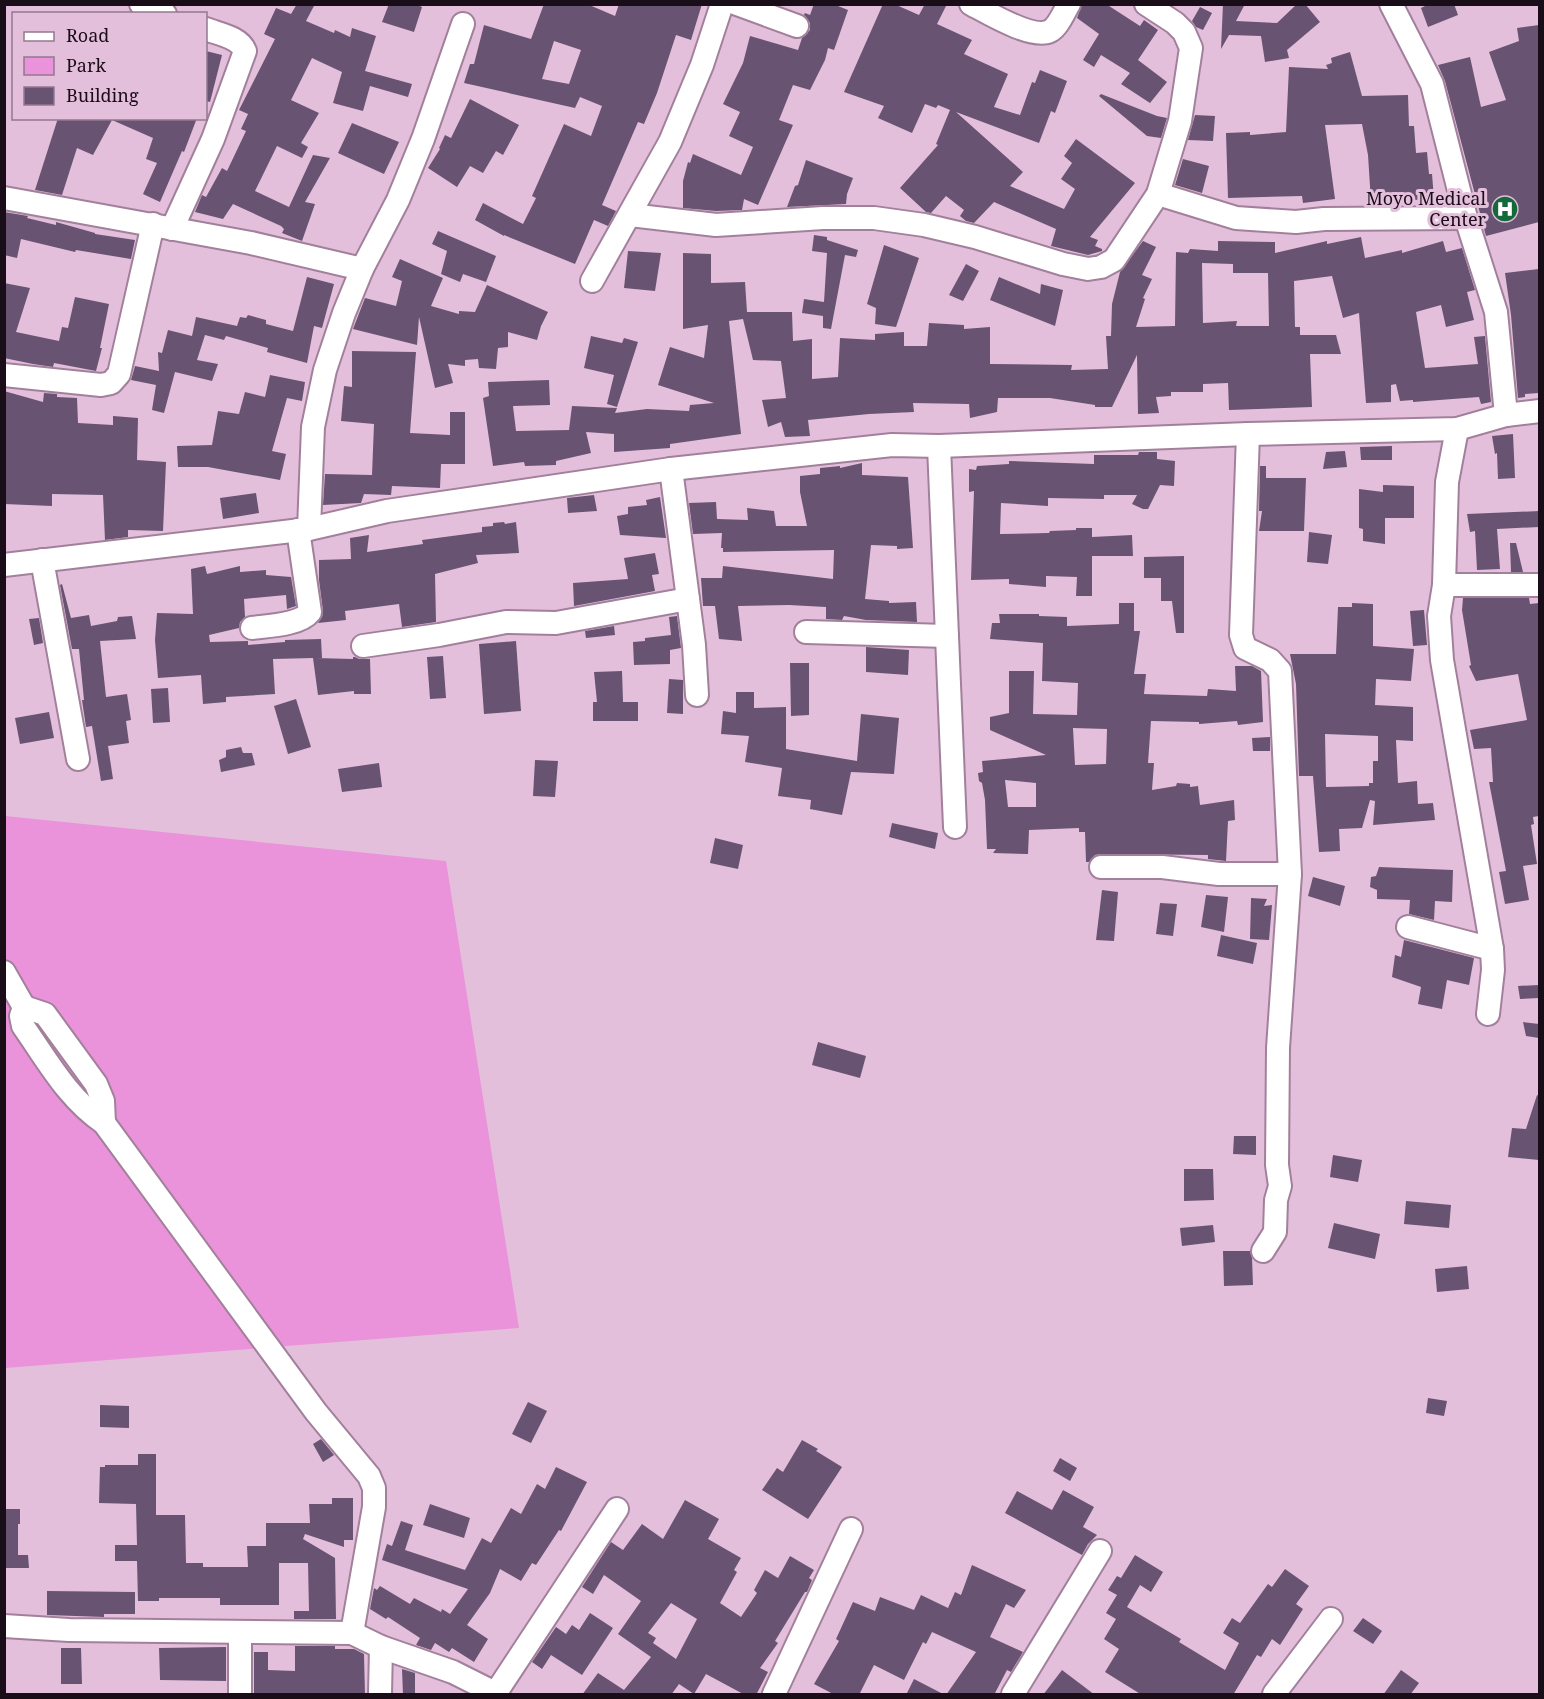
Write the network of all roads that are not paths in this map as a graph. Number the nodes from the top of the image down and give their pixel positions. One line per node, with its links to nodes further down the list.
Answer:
1 (141, 4): 8 (street)
2 (722, 4): 14 (street)
3 (738, 4): 10 (street)
4 (971, 4): 5 (street)
5 (1069, 4)
6 (1146, 4): 12 (street)
7 (1391, 4): 15 (street)
8 (160, 12)
9 (464, 24): 17 (street)
10 (798, 26)
11 (207, 29): 16 (street)
12 (1158, 194): 14 (street); 15 (street)
13 (4, 198): 16 (street)
14 (630, 215): 18 (street)
15 (1466, 218): 21 (street)
16 (163, 226): 17 (street); 19 (street)
17 (362, 269): 26 (street)
18 (592, 281)
19 (4, 375)
20 (1539, 411): 21 (street)
21 (1506, 415): 22 (street)
22 (1457, 429): 23 (street); 29 (street)
23 (1248, 434): 24 (street); 40 (street)
24 (939, 446): 25 (street); 34 (street)
25 (671, 469): 26 (street); 31 (street)
26 (303, 529): 27 (street); 32 (street)
27 (42, 560): 28 (street); 37 (street)
28 (4, 565)
29 (1444, 585): 30 (street); 42 (street)
30 (1539, 585)
31 (688, 599): 35 (street); 36 (street)
32 (252, 628)
33 (806, 632): 34 (street)
34 (947, 636): 38 (street)
35 (363, 646)
36 (697, 695)
37 (78, 759)
38 (955, 827)
39 (1101, 867): 40 (street)
40 (1290, 874): 45 (street)
41 (1408, 927): 42 (street)
42 (1492, 949): 44 (street)
43 (4, 972): 52 (street)
44 (1488, 1014)
45 (1263, 1251)
46 (617, 1509): 54 (street)
47 (851, 1529): 57 (street)
48 (1100, 1551): 58 (street)
49 (1331, 1620): 59 (street)
50 (4, 1626): 51 (street)
51 (240, 1633): 52 (street); 55 (street)
52 (352, 1633): 53 (street)
53 (381, 1647): 54 (street); 56 (street)
54 (496, 1694)
55 (240, 1695)
56 (380, 1695)
57 (774, 1695)
58 (1013, 1695)
59 (1274, 1695)

